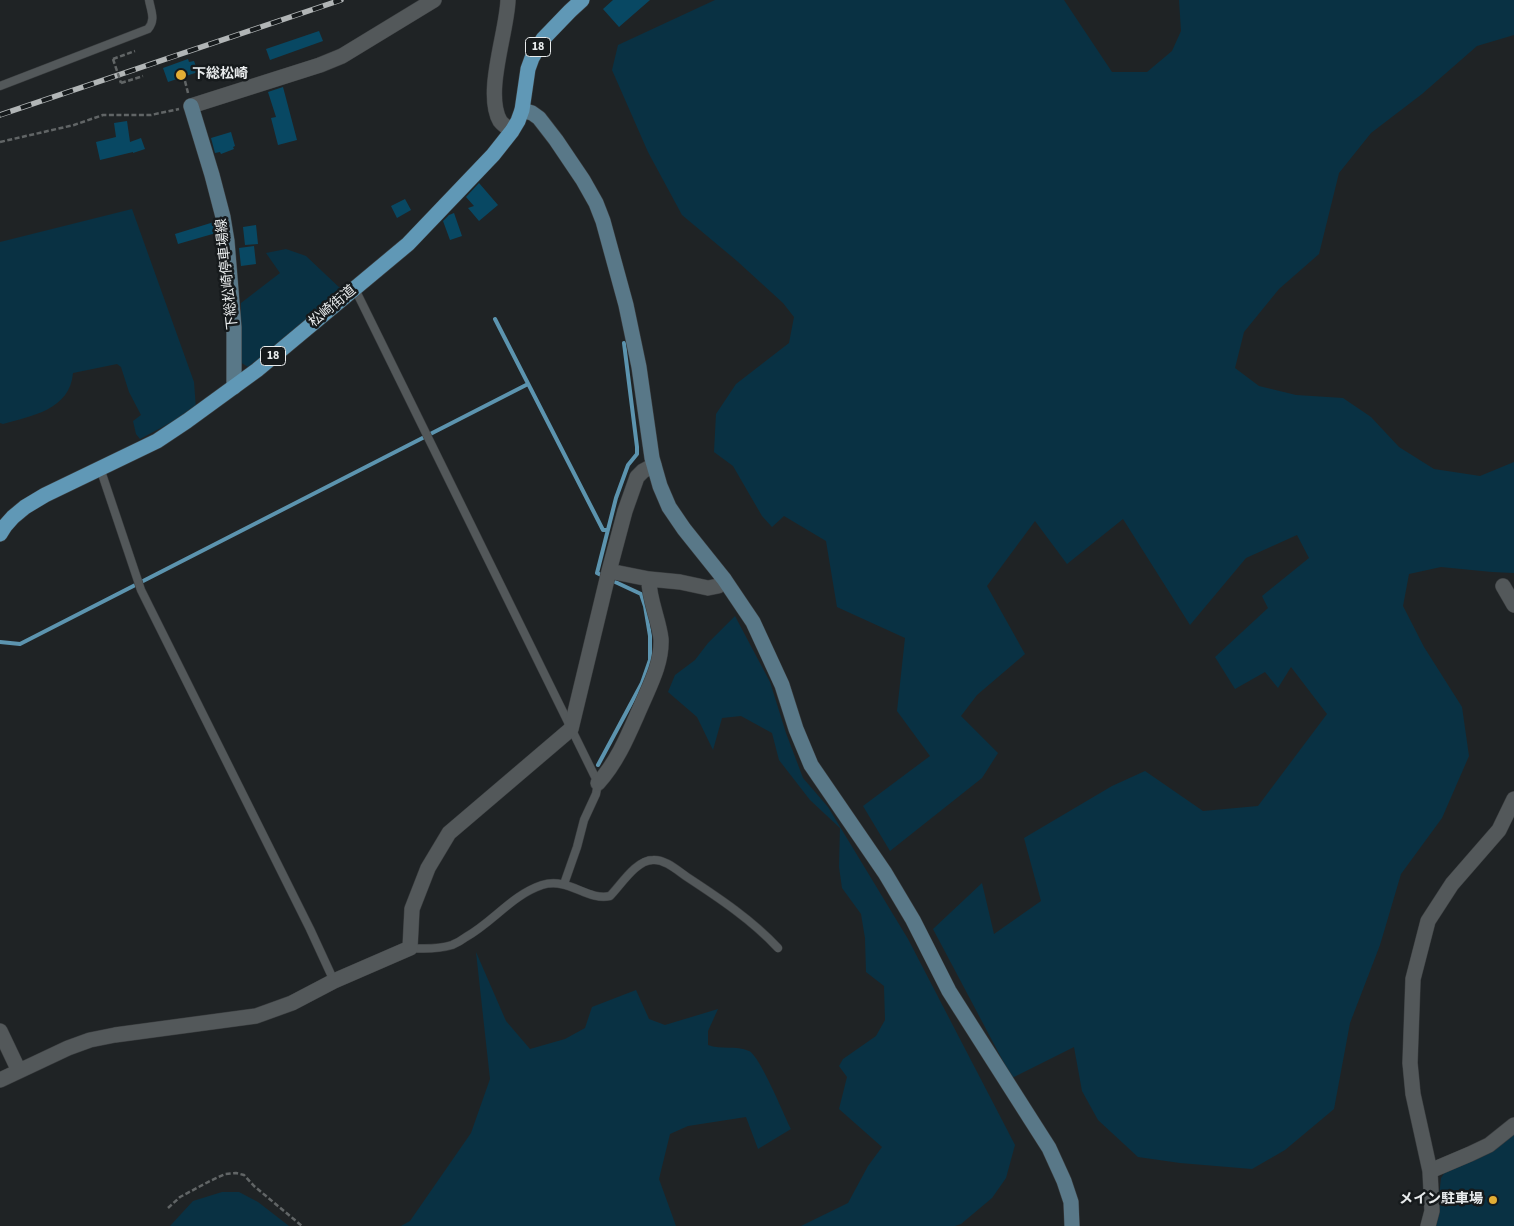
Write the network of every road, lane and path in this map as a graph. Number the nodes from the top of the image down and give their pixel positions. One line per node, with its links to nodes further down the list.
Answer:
1 (149, 0): 7 (lane)
2 (434, 0): 8 (street)
3 (508, 0): 10 (street)
4 (582, 0): 9 (main road, 松崎街道 / 18)
5 (135, 51): 6 (path, bridge)
6 (143, 76)
7 (0, 86)
8 (191, 106): 11 (path); 13 (street, 下総松崎停車場線)
9 (522, 110): 10 (main road, 松崎街道 / 18); 14 (street)
10 (512, 131): 12 (main road, 松崎街道 / 18)
11 (0, 142)
12 (355, 289): 13 (main road, 松崎街道 / 18); 22 (lane)
13 (234, 387): 15 (main road, 松崎街道 / 18)
14 (654, 465): 17 (street); 19 (street)
15 (100, 468): 16 (main road, 松崎街道 / 18); 28 (lane)
16 (0, 534)
17 (609, 571): 18 (street); 22 (street)
18 (648, 579): 19 (street); 23 (street)
19 (724, 579): 36 (street)
20 (1504, 586): 21 (street)
21 (1514, 604)
22 (571, 729): 23 (lane); 26 (street)
23 (598, 783): 25 (lane)
24 (1514, 799): 33 (street)
25 (564, 884): 26 (lane); 27 (lane)
26 (410, 948): 28 (street)
27 (778, 948)
28 (334, 981): 30 (street)
29 (0, 1031): 30 (street)
30 (20, 1071): 31 (street)
31 (0, 1080)
32 (1514, 1125): 33 (street)
33 (1430, 1171): 37 (street)
34 (168, 1208): 35 (path)
35 (302, 1226)
36 (1072, 1226)
37 (1428, 1226)

